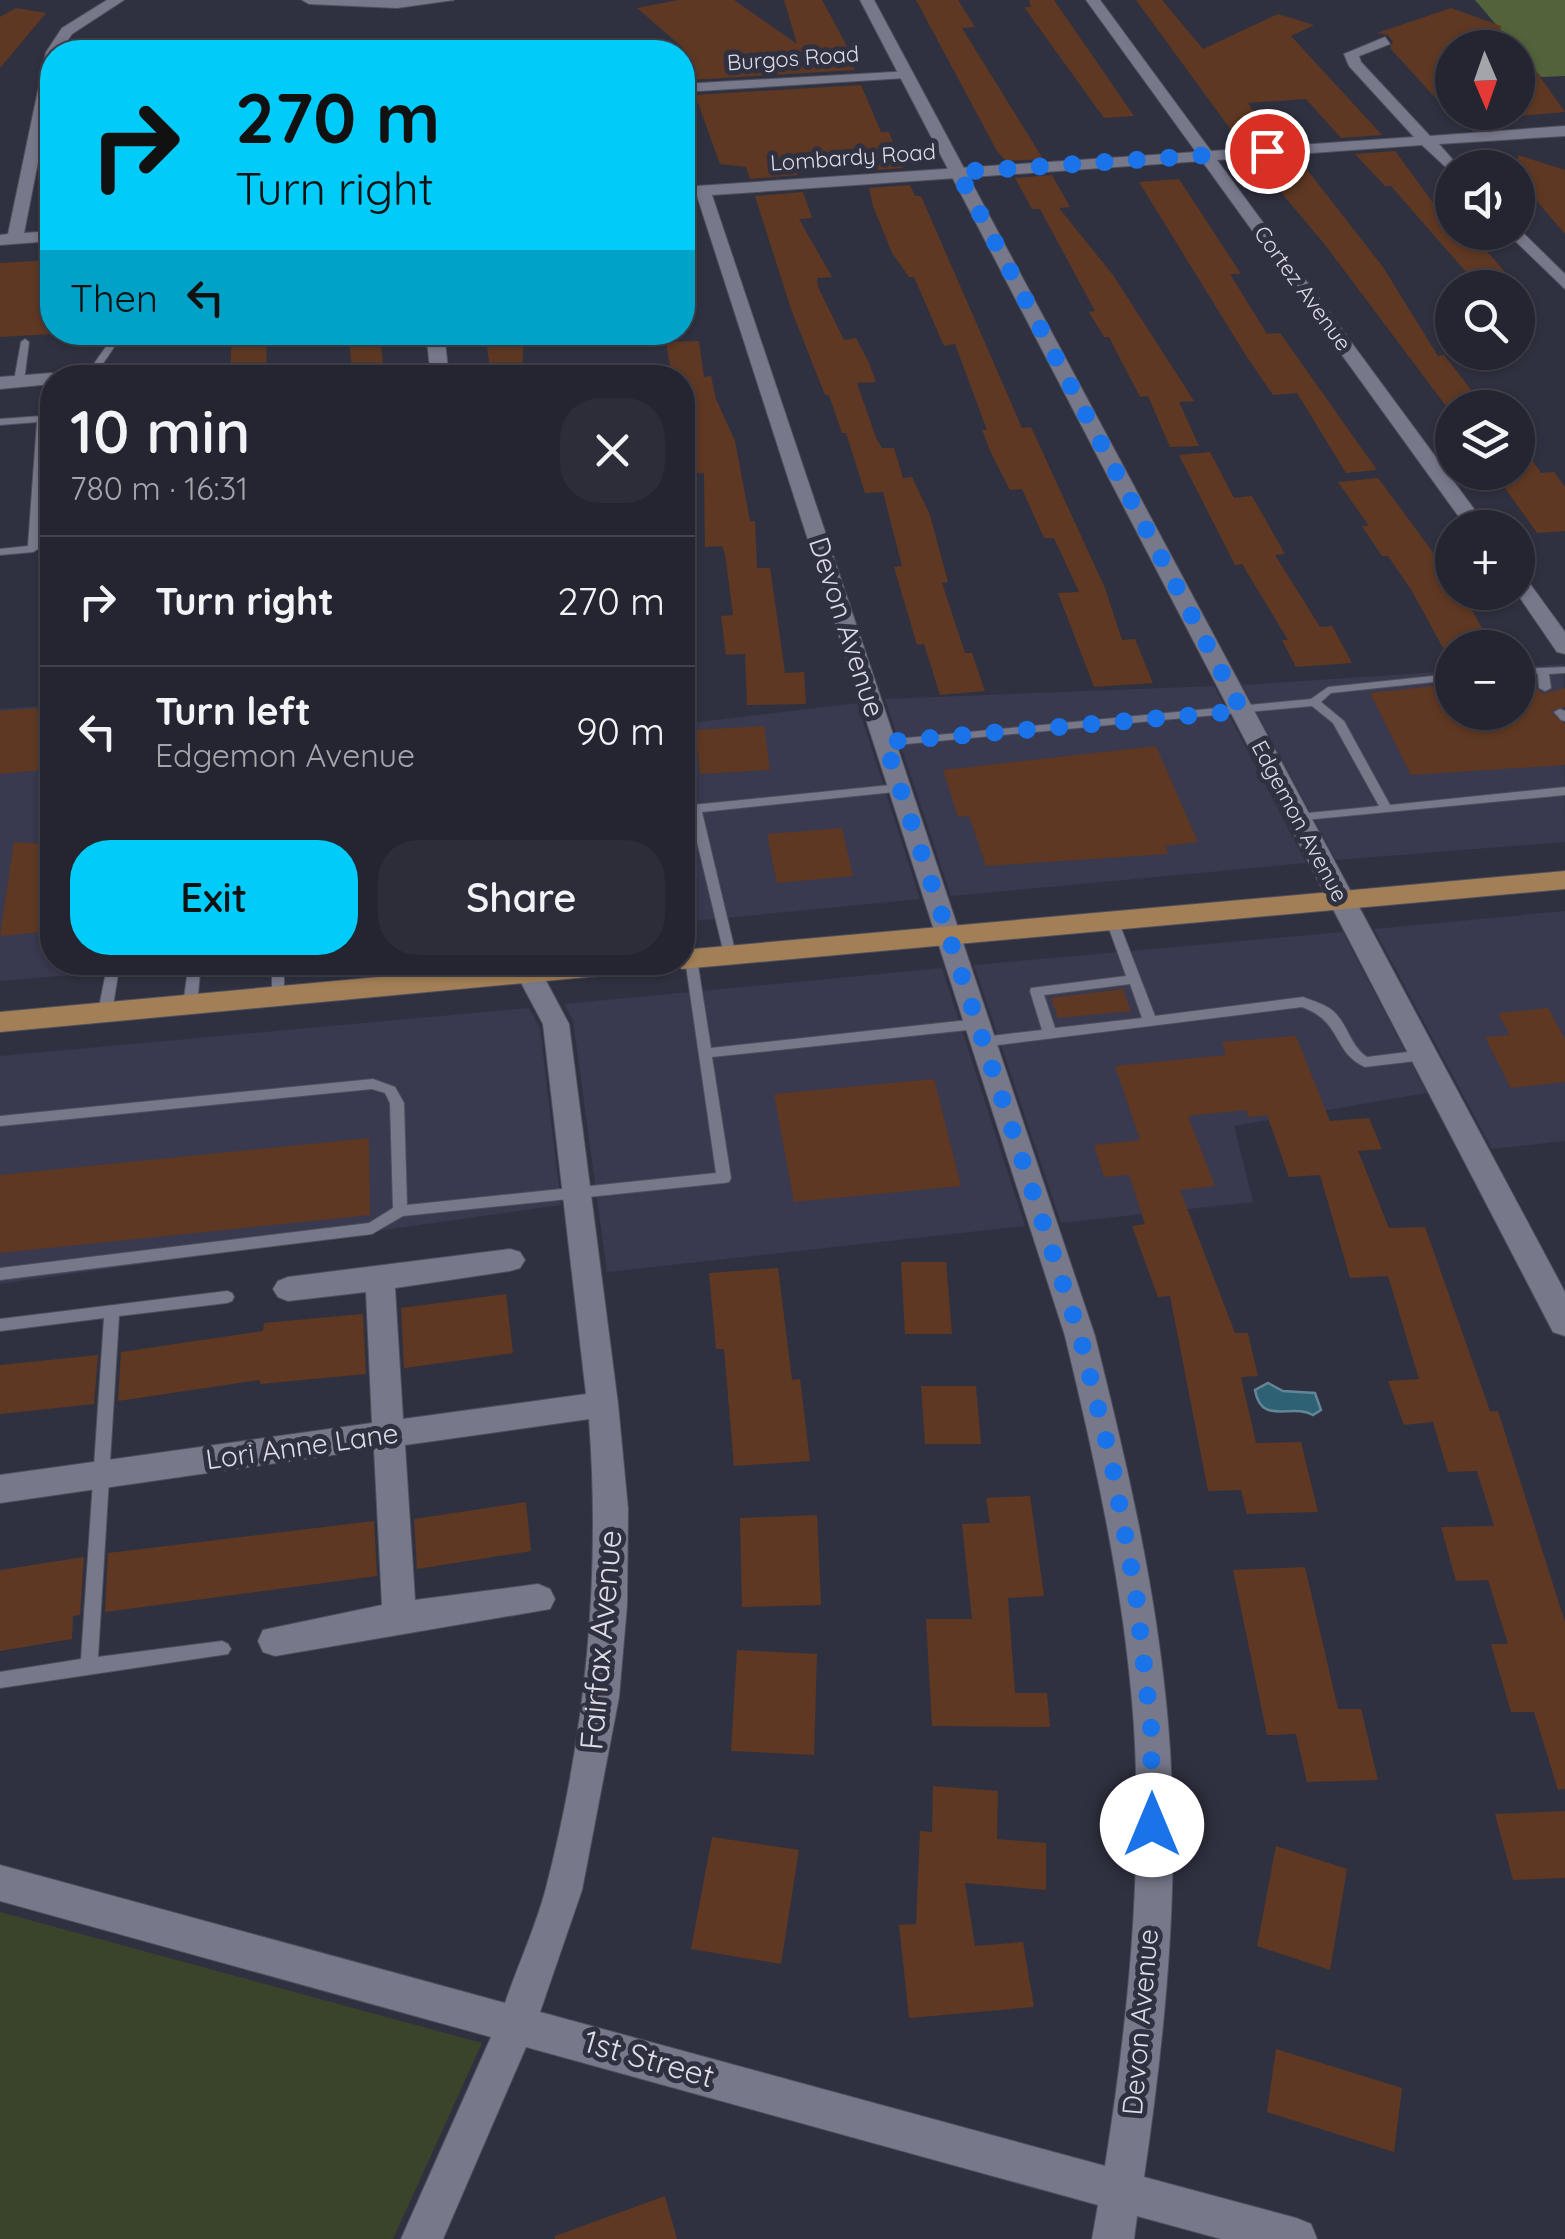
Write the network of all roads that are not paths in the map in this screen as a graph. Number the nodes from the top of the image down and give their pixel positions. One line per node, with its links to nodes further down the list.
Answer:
1 (117, 0): 6 (street)
2 (309, 0): 3 (street)
3 (447, 0)
4 (868, 0): 8 (street, Edgemon Avenue)
5 (1094, 0): 14 (street, Cortez Avenue)
6 (61, 40)
7 (1385, 41): 11 (street)
8 (906, 74): 9 (street, Burgos Road); 15 (street, Edgemon Avenue)
9 (695, 87)
10 (1565, 131): 11 (street, Lombardy Road)
11 (1425, 139): 13 (street); 14 (street, Lombardy Road)
12 (40, 142): 19 (street)
13 (1435, 150)
14 (1206, 155): 15 (street, Lombardy Road); 28 (street, Cortez Avenue)
15 (958, 172): 16 (street, Lombardy Road); 38 (street, Edgemon Avenue)
16 (695, 191)
17 (695, 197): 39 (street, Devon Avenue)
18 (40, 237): 19 (street)
19 (8, 239)
20 (1532, 250): 21 (street)
21 (1565, 284)
22 (25, 342): 24 (lane)
23 (40, 380): 24 (street)
24 (10, 382)
25 (40, 419): 26 (lane)
26 (0, 422)
27 (40, 448): 29 (lane)
28 (1465, 510)
29 (0, 552)
30 (1535, 605): 31 (street)
31 (1565, 646)
32 (1565, 670): 34 (lane)
33 (1535, 671): 34 (lane)
34 (1543, 671): 36 (lane)
35 (1435, 679): 37 (lane)
36 (1545, 688)
37 (1314, 702): 38 (lane); 43 (lane)
38 (1242, 711): 39 (lane); 44 (street, Edgemon Avenue)
39 (885, 742): 40 (street, Devon Avenue)
40 (900, 788): 42 (lane); 49 (street, Devon Avenue)
41 (1565, 791): 43 (lane)
42 (695, 809)
43 (1386, 809): 44 (lane)
44 (1298, 818): 47 (street, Edgemon Avenue)
45 (695, 831): 50 (lane)
46 (1565, 880): 47 (main road)
47 (1342, 899): 48 (main road); 67 (street, Edgemon Avenue)
48 (1112, 920): 49 (main road); 58 (lane)
49 (948, 934): 50 (main road); 64 (street, Devon Avenue)
50 (730, 955): 51 (main road)
51 (695, 958)
52 (112, 975): 61 (lane)
53 (193, 975): 60 (lane)
54 (278, 975): 59 (lane)
55 (464, 975): 59 (main road)
56 (530, 975): 69 (street, Fairfax Avenue)
57 (690, 975): 66 (lane)
58 (1134, 979): 62 (lane); 65 (lane)
59 (278, 996): 60 (main road)
60 (190, 1004): 61 (main road)
61 (105, 1012): 63 (main road)
62 (1150, 1021): 65 (lane); 67 (lane)
63 (0, 1022)
64 (980, 1033): 65 (lane); 66 (lane); 91 (street, Devon Avenue)
65 (1050, 1033)
66 (705, 1054): 69 (lane)
67 (1424, 1055): 77 (street, Edgemon Avenue)
68 (0, 1121): 70 (lane)
69 (579, 1196): 70 (lane); 79 (street, Fairfax Avenue)
70 (400, 1210): 72 (lane)
71 (510, 1260): 73 (street)
72 (0, 1274)
73 (380, 1279): 74 (street); 80 (street)
74 (288, 1289)
75 (228, 1297): 76 (lane)
76 (112, 1311): 78 (lane); 81 (lane)
77 (1565, 1322)
78 (0, 1325)
79 (604, 1404): 80 (street, Lori Anne Lane); 90 (street, Fairfax Avenue)
80 (390, 1434): 81 (street, Lori Anne Lane); 84 (street)
81 (104, 1474): 82 (street, Lori Anne Lane); 87 (lane)
82 (0, 1488)
83 (538, 1600): 84 (street)
84 (400, 1616): 85 (street)
85 (275, 1641)
86 (222, 1649): 87 (lane)
87 (89, 1666): 88 (lane)
88 (0, 1680)
89 (0, 1883): 90 (street, 1st Street)
90 (517, 2022): 91 (street, 1st Street); 92 (street, Fairfax Avenue)
91 (1122, 2191): 93 (street, Devon Avenue); 94 (street, 1st Street)
92 (422, 2239)
93 (1113, 2239)
94 (1296, 2239)

